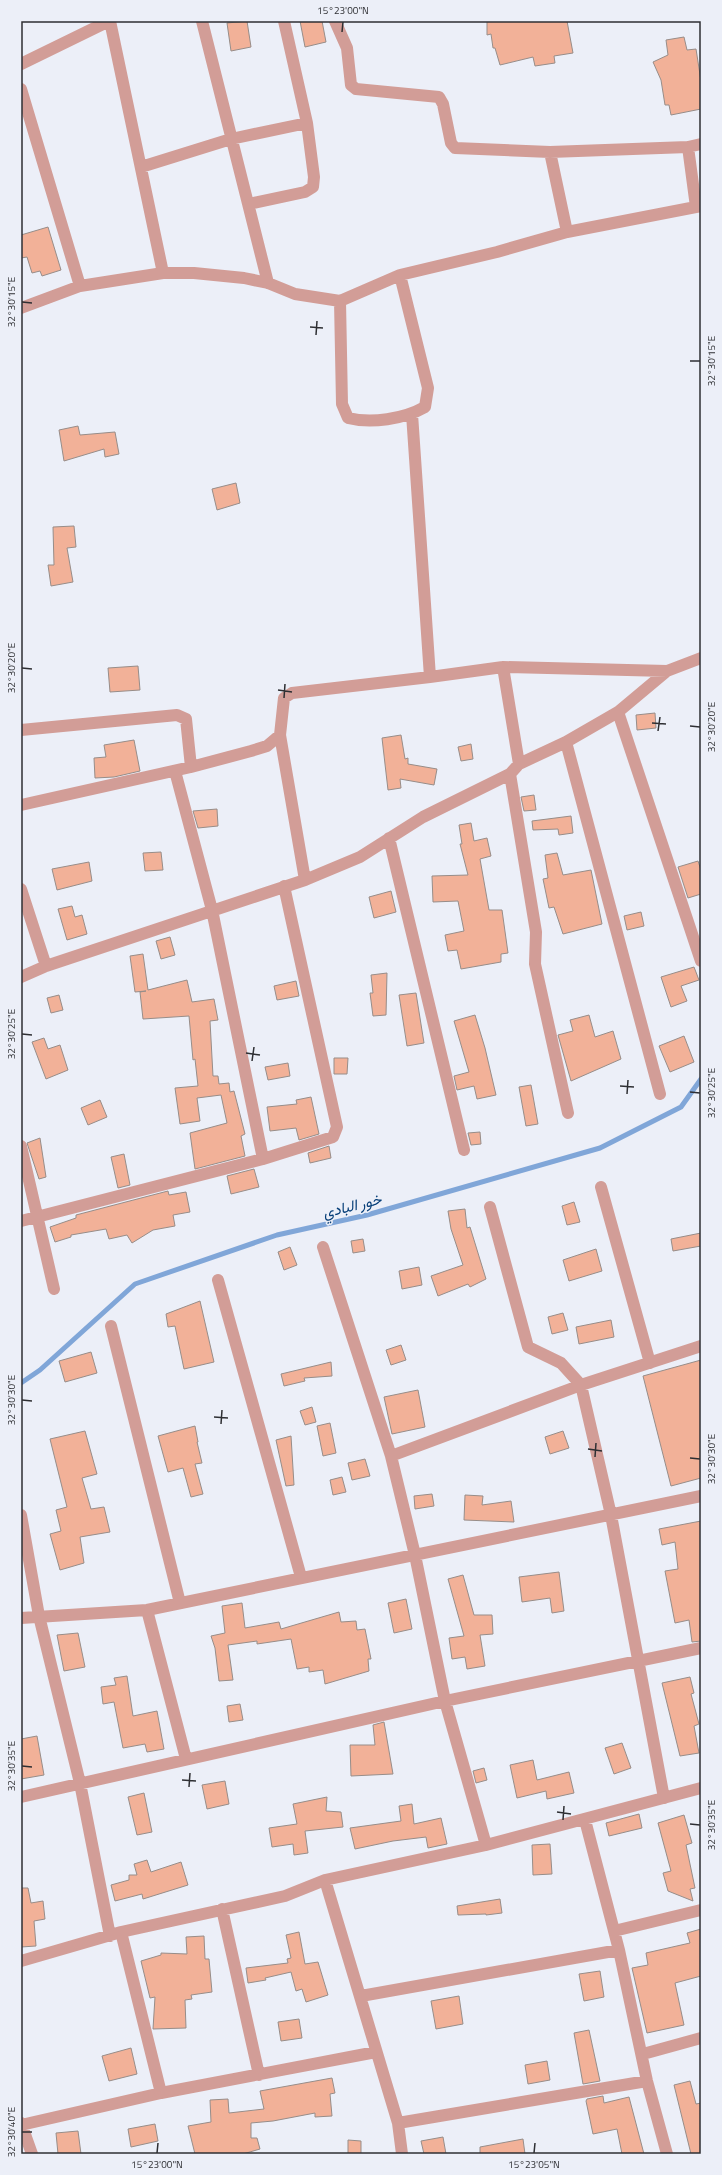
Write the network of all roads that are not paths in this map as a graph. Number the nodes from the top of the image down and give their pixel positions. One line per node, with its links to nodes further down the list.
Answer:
1 (109, 21): 5 (street); 12 (street)
2 (202, 21): 8 (street)
3 (284, 21): 7 (street)
4 (335, 21): 11 (street)
5 (21, 64)
6 (21, 89): 19 (street)
7 (307, 123): 8 (street); 13 (street)
8 (231, 139): 12 (street); 13 (street)
9 (701, 144): 10 (street)
10 (688, 147): 11 (street); 14 (street)
11 (550, 152): 15 (street)
12 (141, 167): 16 (street)
13 (249, 204): 18 (street)
14 (698, 206): 15 (street)
15 (567, 232): 17 (street)
16 (163, 273): 18 (street); 19 (street)
17 (400, 275): 20 (street); 22 (street)
18 (268, 283): 20 (street)
19 (80, 286): 21 (street)
20 (340, 301): 22 (street)
21 (21, 308)
22 (412, 414): 26 (street)
23 (701, 658): 25 (street)
24 (503, 667): 25 (street); 26 (street); 31 (street)
25 (667, 671): 27 (street)
26 (430, 677): 29 (street)
27 (618, 712): 30 (street); 41 (street)
28 (21, 730): 32 (street)
29 (280, 735): 32 (street); 37 (street)
30 (566, 742): 31 (street); 44 (street)
31 (519, 764): 34 (street)
32 (191, 767): 33 (street)
33 (175, 770): 35 (street); 40 (street)
34 (510, 774): 36 (street); 45 (street)
35 (21, 804)
36 (389, 838): 37 (street); 47 (street)
37 (305, 880): 38 (street)
38 (284, 886): 40 (street); 48 (street)
39 (21, 889): 42 (street)
40 (212, 910): 42 (street); 48 (street)
41 (701, 961)
42 (46, 966): 43 (street)
43 (21, 977)
44 (660, 1094)
45 (568, 1113)
46 (21, 1146): 51 (street)
47 (464, 1150)
48 (263, 1159): 51 (street)
49 (601, 1187): 58 (street)
50 (490, 1207): 59 (street)
51 (38, 1217): 52 (street); 55 (street)
52 (21, 1221)
53 (323, 1247): 60 (street)
54 (218, 1280): 65 (street)
55 (54, 1289)
56 (112, 1326): 66 (street)
57 (701, 1346): 58 (street)
58 (650, 1364): 59 (street)
59 (581, 1385): 60 (street); 63 (street)
60 (391, 1456): 64 (street)
61 (701, 1496): 63 (street)
62 (21, 1515): 68 (street)
63 (611, 1515): 64 (street); 71 (street)
64 (415, 1555): 65 (street); 72 (street)
65 (301, 1577): 66 (street)
66 (180, 1603): 67 (street)
67 (147, 1610): 68 (street); 73 (street)
68 (39, 1616): 69 (street); 74 (street)
69 (21, 1618)
70 (701, 1648): 71 (street)
71 (638, 1662): 72 (street); 77 (street)
72 (445, 1701): 73 (street); 79 (street)
73 (186, 1759): 74 (street)
74 (80, 1783): 76 (street); 84 (street)
75 (701, 1788): 77 (street)
76 (21, 1797)
77 (664, 1798): 78 (street)
78 (585, 1820): 79 (street); 83 (street)
79 (486, 1845): 80 (street)
80 (325, 1880): 81 (street); 87 (street)
81 (222, 1909): 84 (street); 91 (street)
82 (701, 1910): 83 (street)
83 (614, 1931): 85 (street)
84 (115, 1934): 86 (street); 93 (street)
85 (619, 1950): 87 (street); 90 (street)
86 (21, 1960)
87 (360, 1996): 89 (street)
88 (701, 2038): 90 (street)
89 (376, 2052): 91 (street); 94 (street)
90 (642, 2054): 92 (street)
91 (259, 2075): 93 (street)
92 (647, 2081): 94 (street); 98 (street)
93 (161, 2093): 95 (street)
94 (398, 2123): 97 (street)
95 (21, 2124): 96 (street)
96 (32, 2154)
97 (402, 2154)
98 (667, 2154)

